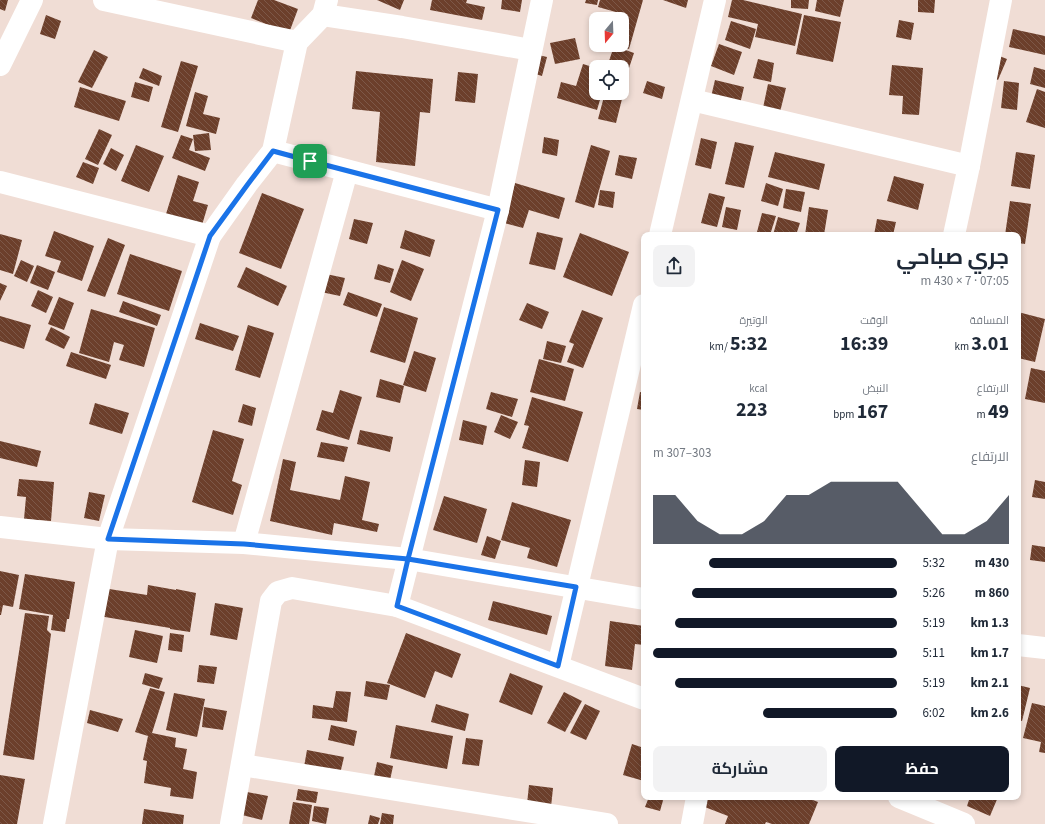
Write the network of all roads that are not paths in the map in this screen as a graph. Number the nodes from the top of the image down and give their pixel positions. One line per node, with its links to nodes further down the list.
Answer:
1 (32, 0): 9 (street)
2 (104, 0): 7 (street)
3 (542, 0): 8 (street)
4 (715, 0): 10 (street)
5 (1001, 0): 12 (street)
6 (325, 7): 7 (street); 8 (street)
7 (297, 42): 11 (street)
8 (531, 50): 15 (street)
9 (0, 65)
10 (692, 100): 12 (street); 16 (street)
11 (273, 151): 13 (street); 18 (street)
12 (969, 166): 17 (street)
13 (347, 171): 15 (street); 22 (street)
14 (0, 182): 18 (street)
15 (498, 210): 23 (street)
16 (661, 232)
17 (955, 232)
18 (210, 236): 21 (street)
19 (641, 321): 24 (street)
20 (0, 527): 21 (street)
21 (108, 539): 22 (street); 34 (street)
22 (244, 544): 23 (street)
23 (408, 559): 24 (street); 26 (street)
24 (576, 587): 25 (street); 29 (street)
25 (641, 598)
26 (397, 606): 29 (street); 31 (street)
27 (1021, 645): 28 (street)
28 (1045, 648)
29 (558, 666): 30 (street)
30 (641, 698)
31 (242, 765): 35 (street); 36 (street)
32 (696, 800): 37 (street)
33 (906, 800): 38 (street)
34 (54, 824)
35 (231, 824)
36 (607, 824)
37 (692, 824)
38 (964, 824)

